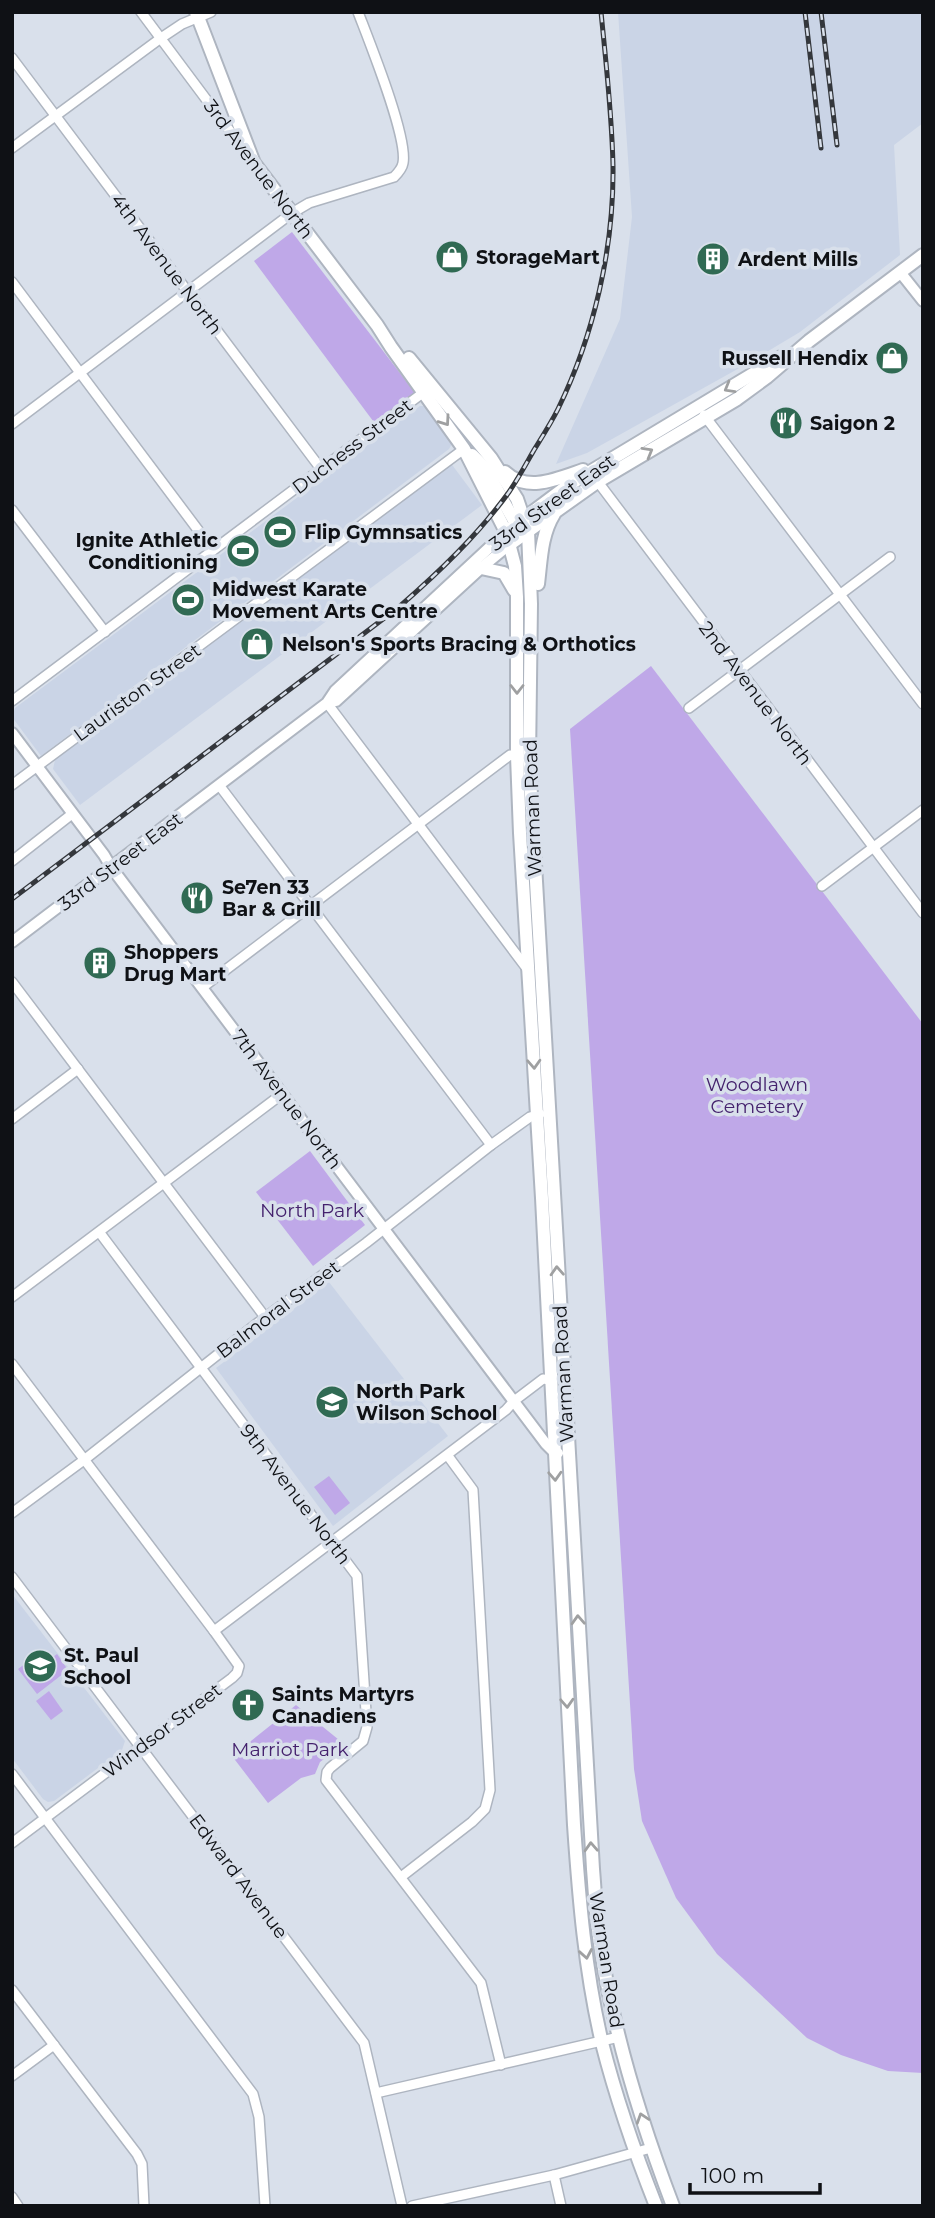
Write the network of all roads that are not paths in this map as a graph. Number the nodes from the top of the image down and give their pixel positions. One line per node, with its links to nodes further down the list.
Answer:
1 (141, 12): 5 (street, 3rd Avenue North)
2 (211, 12): 4 (street)
3 (358, 12): 10 (street)
4 (197, 15): 5 (street); 9 (main road)
5 (161, 38): 7 (street); 9 (street, 3rd Avenue North)
6 (12, 58): 7 (street, 4th Avenue North)
7 (55, 116): 8 (street); 14 (street, 4th Avenue North)
8 (12, 148)
9 (254, 163): 10 (main road, 3rd Avenue North)
10 (292, 213): 14 (street); 16 (main road, 3rd Avenue North)
11 (923, 255): 12 (main road, 33rd Street East)
12 (901, 272): 15 (street); 17 (main road, 33rd Street East)
13 (12, 282): 18 (street)
14 (188, 292): 18 (street); 26 (street, 4th Avenue North)
15 (923, 301)
16 (377, 325): 19 (main road, 3rd Avenue North); 23 (main road, 3rd Avenue North)
17 (809, 341): 20 (main road, 33rd Street East, one-way to 20); 21 (main road, 33rd Street East)
18 (81, 373): 22 (street); 31 (street)
19 (424, 392): 24 (main road, 3rd Avenue North, one-way to 24); 26 (street, Duchess Street)
20 (697, 406): 21 (street); 25 (main road, 33rd Street East)
21 (706, 418): 27 (main road, 33rd Street East, one-way to 21); 34 (street)
22 (12, 424)
23 (480, 442): 25 (main road); 30 (main road, 3rd Avenue North)
24 (464, 449): 30 (main road, 3rd Avenue North); 45 (street, Lauriston Street)
25 (606, 462): 27 (main road, 33rd Street East)
26 (321, 469): 31 (street, Duchess Street)
27 (594, 477): 29 (main road, 33rd Street East); 30 (main road, 33rd Street East); 38 (street, 2nd Avenue North)
28 (12, 510): 37 (street)
29 (556, 510): 30 (main road, 33rd Street East); 36 (main road)
30 (517, 530): 33 (street, 33rd Street East); 35 (main road, Warman Road); 36 (main road, Warman Road); 40 (street, 33rd Street East)
31 (213, 550): 37 (street, Duchess Street)
32 (890, 557): 34 (street)
33 (481, 568): 35 (main road); 40 (street, 33rd Street East)
34 (839, 595): 38 (street); 41 (street)
35 (517, 597): 44 (main road, Warman Road, one-way to 44)
36 (531, 618): 63 (main road, Warman Road)
37 (104, 632): 39 (street, Duchess Street)
38 (738, 670): 42 (street); 51 (street, 2nd Avenue North)
39 (12, 701)
40 (327, 703): 47 (street, 33rd Street East); 50 (street)
41 (923, 704)
42 (688, 708)
43 (12, 733): 45 (street, 7th Avenue North)
44 (517, 756): 50 (street); 58 (main road, Warman Road)
45 (37, 767): 46 (street, Lauriston Street); 49 (street, 7th Avenue North)
46 (12, 785)
47 (219, 785): 53 (street, 33rd Street East); 55 (street)
48 (923, 810): 51 (street)
49 (72, 814): 52 (street); 53 (street, 7th Avenue North)
50 (419, 824): 55 (street); 58 (street)
51 (873, 847): 54 (street); 56 (street, 2nd Avenue North)
52 (12, 862)
53 (111, 867): 57 (street, 33rd Street East); 60 (street, 7th Avenue North)
54 (822, 886)
55 (312, 905): 60 (street); 65 (street)
56 (923, 913)
57 (12, 942)
58 (528, 971): 63 (main road, Warman Road, one-way to 63)
59 (12, 982): 61 (street)
60 (203, 987): 62 (street, 7th Avenue North)
61 (78, 1069): 64 (street); 66 (street)
62 (282, 1094): 66 (street); 67 (street, 7th Avenue North)
63 (542, 1114): 65 (street, Balmoral Street); 73 (main road, Warman Road); 77 (main road, Warman Road, one-way to 63)
64 (12, 1119)
65 (491, 1145): 67 (street, Balmoral Street)
66 (164, 1183): 68 (street); 70 (street)
67 (384, 1228): 70 (street, Balmoral Street); 74 (street, 7th Avenue North)
68 (100, 1233): 69 (street); 72 (street, 9th Avenue North)
69 (12, 1297)
70 (265, 1317): 72 (street, Balmoral Street)
71 (12, 1364): 78 (street)
72 (200, 1368): 78 (street, Balmoral Street); 80 (street, 9th Avenue North)
73 (550, 1380): 74 (street); 75 (main road, Warman Road)
74 (514, 1401): 75 (street, 7th Avenue North); 76 (street)
75 (554, 1452): 77 (street); 90 (main road, Warman Road, one-way to 90)
76 (447, 1456): 80 (street); 87 (street)
77 (568, 1456): 89 (main road, Warman Road, one-way to 77)
78 (84, 1460): 79 (street, Balmoral Street); 82 (street)
79 (12, 1513)
80 (332, 1542): 82 (street); 87 (street, 9th Avenue North)
81 (12, 1577): 83 (street, Edward Avenue)
82 (214, 1631): 83 (street, Windsor Street)
83 (140, 1746): 85 (street, Windsor Street); 94 (street, Edward Avenue)
84 (12, 1774): 85 (street)
85 (46, 1818): 86 (street, Windsor Street); 101 (street)
86 (12, 1843)
87 (401, 1877): 92 (street, 9th Avenue North)
88 (12, 1990): 91 (street)
89 (619, 2037): 90 (street); 95 (main road, Warman Road, one-way to 89)
90 (602, 2042): 92 (street); 96 (main road, Warman Road)
91 (54, 2045): 93 (street); 100 (street)
92 (500, 2064): 94 (street)
93 (12, 2076)
94 (376, 2093): 102 (street, Edward Avenue)
95 (651, 2148): 96 (street); 106 (main road, Warman Road)
96 (635, 2154): 97 (street); 105 (main road, Warman Road)
97 (554, 2175): 103 (street); 104 (street)
98 (12, 2197): 99 (street)
99 (18, 2206)
100 (144, 2206)
101 (265, 2206)
102 (402, 2206)
103 (412, 2206)
104 (561, 2206)
105 (656, 2206)
106 (673, 2206)

